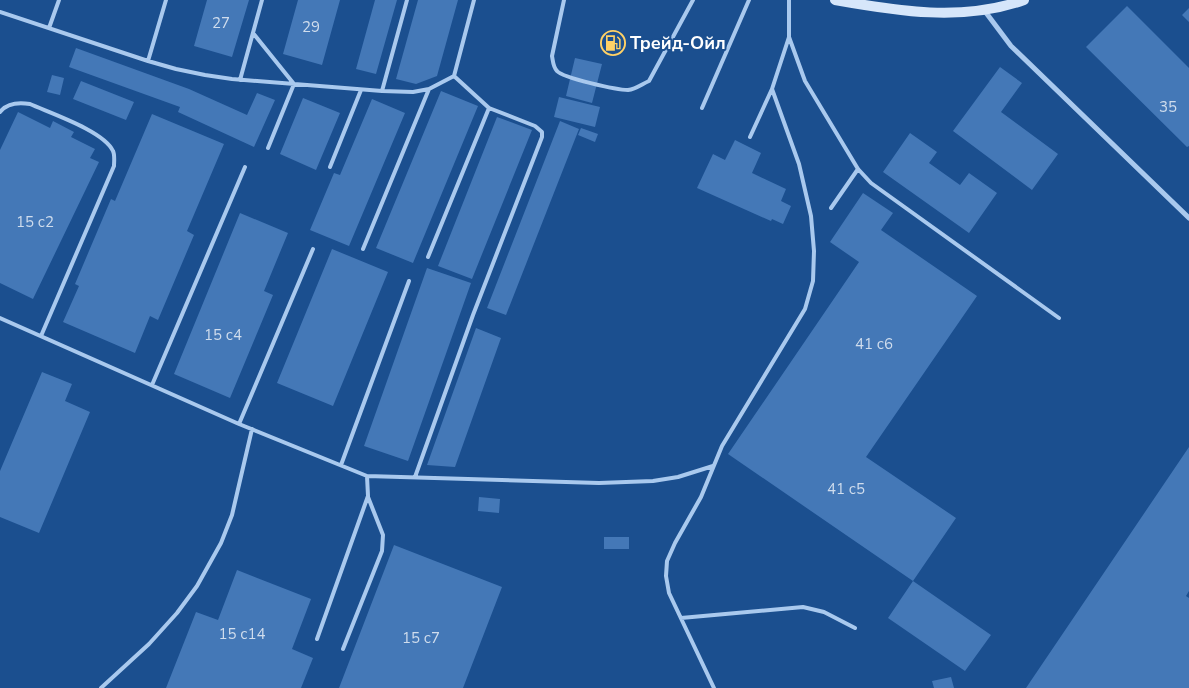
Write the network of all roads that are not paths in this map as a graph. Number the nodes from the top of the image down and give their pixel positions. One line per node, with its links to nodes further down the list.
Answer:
1 (59, 0): 14 (lane)
2 (166, 0): 17 (lane)
3 (262, 0): 15 (lane)
4 (407, 0): 24 (lane)
5 (474, 0): 18 (lane)
6 (564, 0): 7 (lane)
7 (693, 0)
8 (749, 0): 26 (lane)
9 (789, 0): 16 (lane)
10 (835, 0): 12 (street)
11 (1024, 0): 12 (street)
12 (984, 10): 34 (street)
13 (0, 12): 14 (lane)
14 (50, 28): 17 (lane)
15 (253, 33): 19 (lane); 20 (lane)
16 (789, 37): 22 (lane); 32 (lane)
17 (148, 61): 19 (lane)
18 (454, 76): 21 (lane); 25 (lane)
19 (240, 80): 20 (lane)
20 (294, 84): 23 (lane); 29 (lane)
21 (429, 89): 24 (lane); 36 (lane)
22 (772, 89): 28 (lane); 46 (lane)
23 (361, 90): 24 (lane); 31 (lane)
24 (382, 92)
25 (489, 108): 37 (lane); 48 (lane)
26 (702, 108)
27 (0, 112): 41 (lane)
28 (750, 137)
29 (268, 148)
30 (245, 167): 42 (lane)
31 (330, 167)
32 (858, 169): 33 (lane); 40 (lane)
33 (831, 208)
34 (1189, 218)
35 (313, 249): 43 (lane)
36 (363, 250)
37 (428, 257)
38 (410, 281): 45 (lane)
39 (0, 318): 41 (lane)
40 (1058, 318)
41 (41, 336): 42 (lane)
42 (152, 385): 43 (lane)
43 (240, 424): 44 (lane)
44 (252, 429): 45 (lane); 54 (lane)
45 (341, 465): 47 (lane)
46 (713, 466): 48 (lane); 50 (lane)
47 (367, 476): 48 (lane); 49 (lane)
48 (415, 477)
49 (368, 496): 52 (lane); 53 (lane)
50 (681, 618): 51 (lane); 55 (lane)
51 (855, 628)
52 (317, 639)
53 (343, 649)
54 (101, 688)
55 (714, 688)

